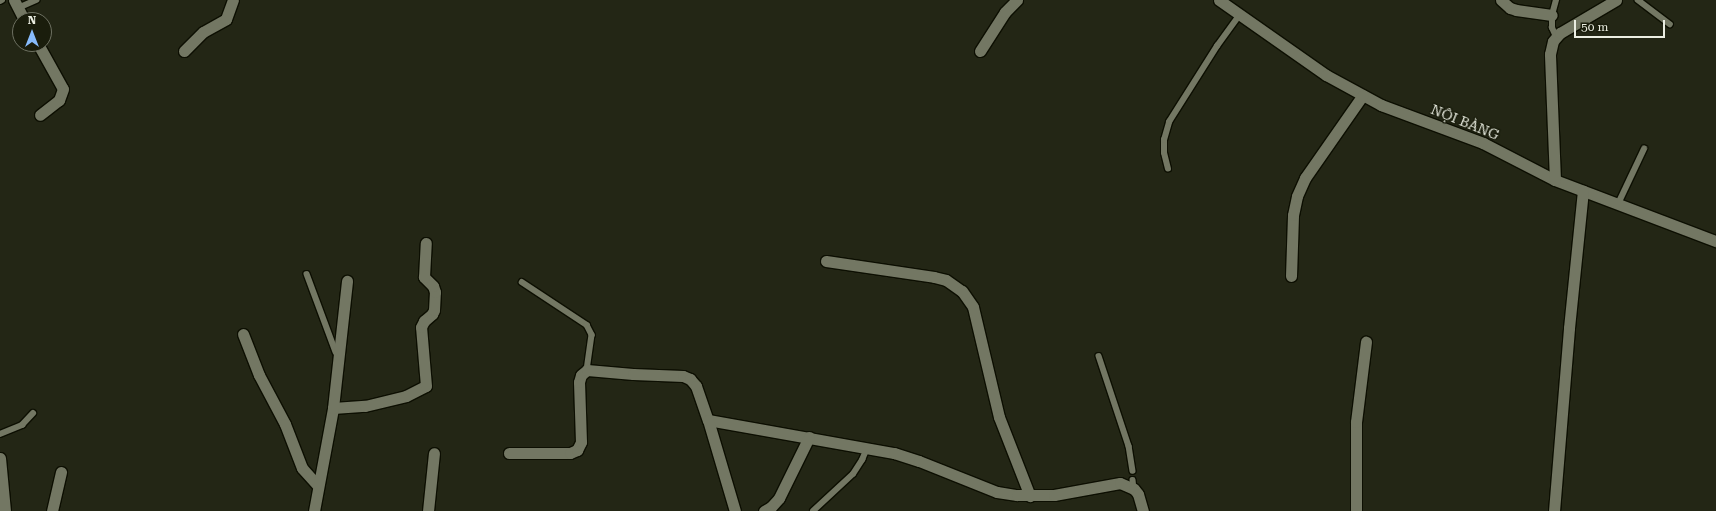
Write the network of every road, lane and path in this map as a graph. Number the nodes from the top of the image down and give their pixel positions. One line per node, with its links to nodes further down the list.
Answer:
1 (36, 0): 9 (lane)
2 (233, 0): 14 (street)
3 (1017, 0): 15 (street)
4 (1219, 0): 10 (street, NỘI BÀNG)
5 (1501, 0): 11 (street)
6 (1556, 0): 11 (lane)
7 (1616, 0): 13 (street)
8 (1638, 0): 12 (lane)
9 (16, 4)
10 (1240, 14): 17 (street, NỘI BÀNG); 20 (lane)
11 (1552, 15): 13 (lane)
12 (1670, 24)
13 (1556, 37): 21 (street)
14 (184, 51)
15 (980, 51)
16 (42, 52): 18 (street)
17 (1363, 95): 21 (street, NỘI BÀNG); 28 (street)
18 (40, 115)
19 (1644, 149): 23 (lane)
20 (1168, 169)
21 (1555, 180): 22 (street, NỘI BÀNG)
22 (1583, 191): 23 (street, NỘI BÀNG); 58 (street)
23 (1618, 204): 24 (street, NỘI BÀNG)
24 (1716, 241)
25 (426, 243): 36 (street)
26 (826, 261): 48 (street)
27 (307, 274): 33 (lane)
28 (1291, 276)
29 (347, 281): 33 (street)
30 (522, 282): 35 (lane)
31 (243, 334): 47 (street)
32 (1366, 342): 57 (street)
33 (338, 356): 36 (street)
34 (1099, 356): 45 (lane)
35 (592, 370): 38 (street); 43 (street)
36 (333, 408): 47 (street)
37 (33, 413): 39 (lane)
38 (708, 420): 40 (street); 54 (street)
39 (0, 434)
40 (809, 437): 41 (street); 49 (street)
41 (867, 447): 48 (street); 55 (lane)
42 (434, 453): 53 (street)
43 (509, 453)
44 (0, 458): 50 (street)
45 (1133, 471)
46 (61, 472): 51 (street)
47 (318, 486): 52 (street)
48 (1030, 496): 56 (street)
49 (771, 510)
50 (5, 511)
51 (52, 511)
52 (314, 511)
53 (428, 511)
54 (735, 511)
55 (813, 511)
56 (1143, 511)
57 (1356, 511)
58 (1554, 511)

